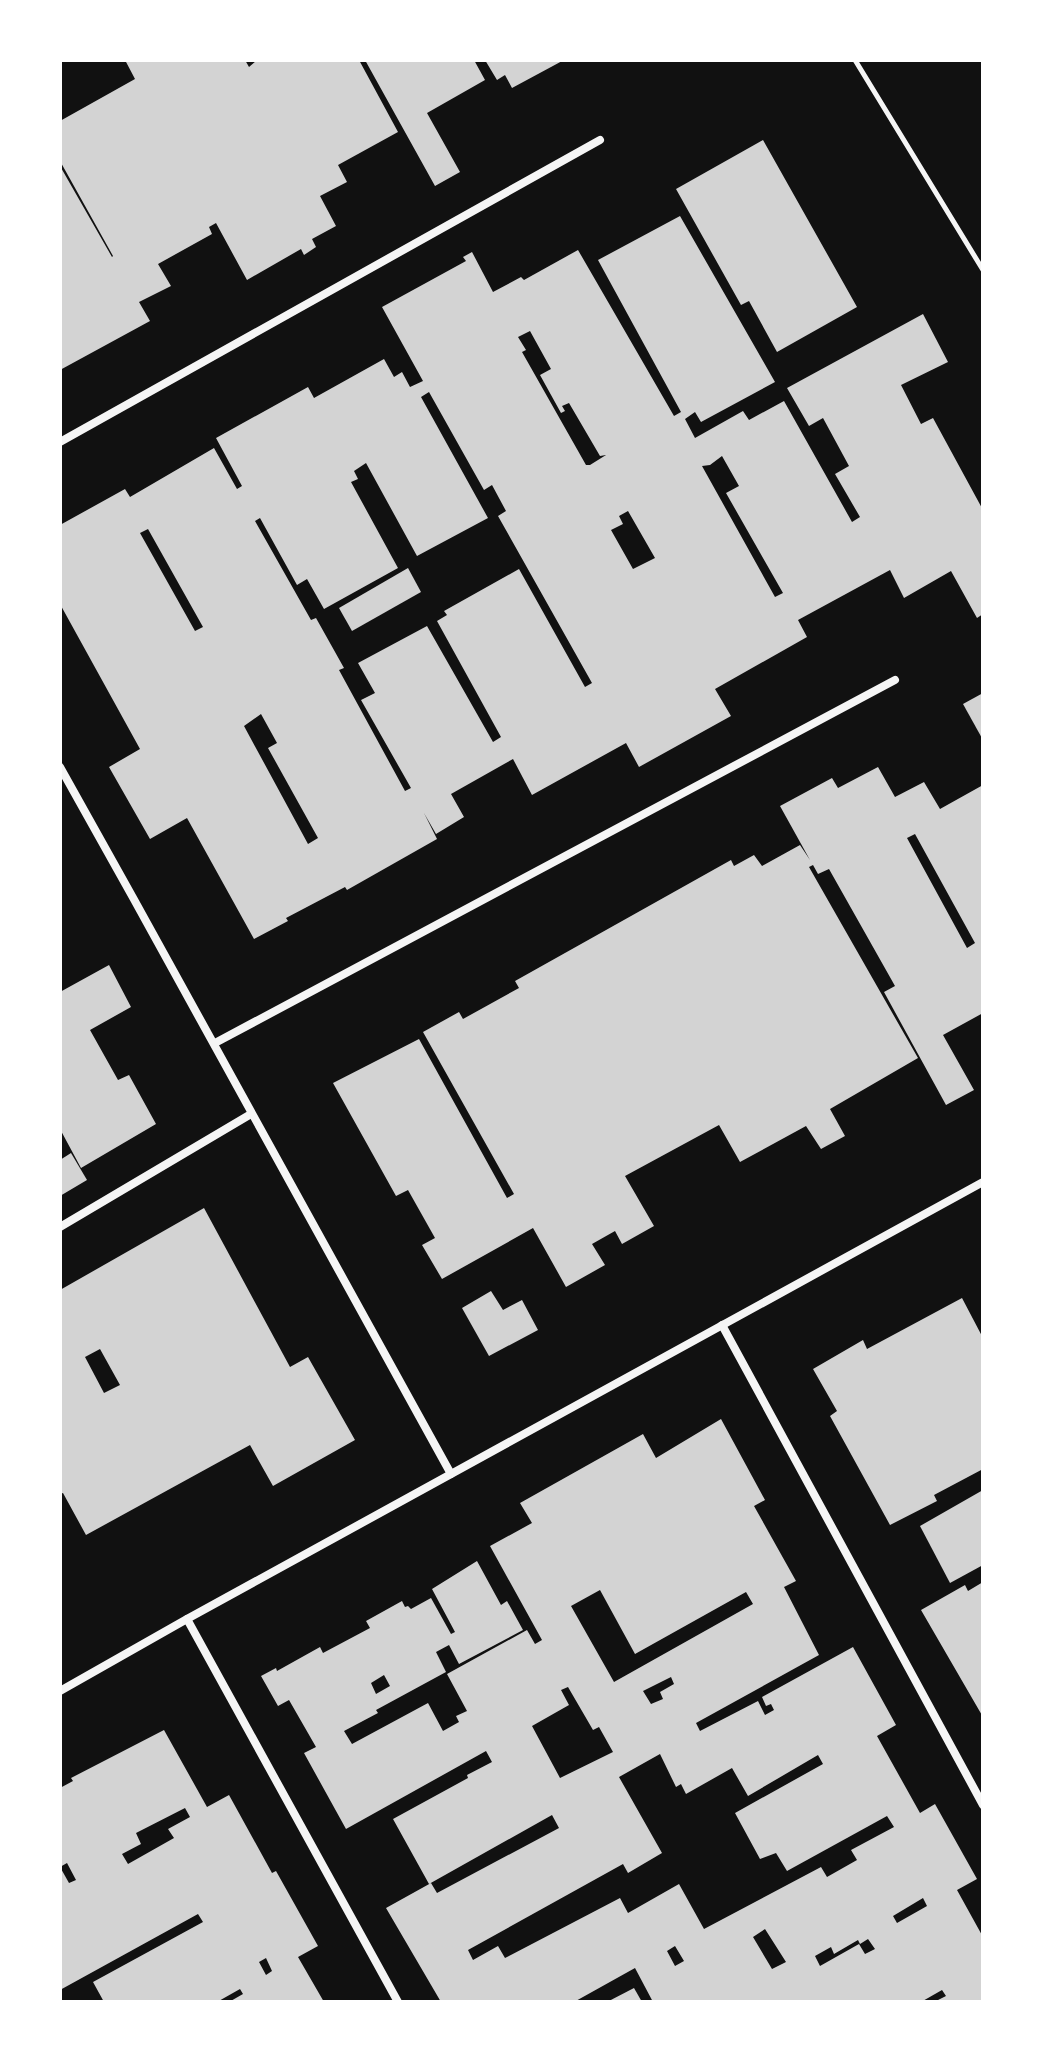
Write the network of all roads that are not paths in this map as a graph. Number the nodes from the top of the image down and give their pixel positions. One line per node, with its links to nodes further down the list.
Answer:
1 (600, 140): 2 (street)
2 (60, 442)
3 (895, 680): 5 (street)
4 (60, 767): 5 (street)
5 (215, 1043): 6 (street)
6 (251, 1114): 8 (street); 10 (street)
7 (983, 1182): 9 (street)
8 (60, 1227)
9 (722, 1325): 10 (street); 13 (street)
10 (451, 1474): 11 (street)
11 (187, 1619): 12 (street); 14 (street)
12 (60, 1691)
13 (983, 1805)
14 (398, 2002)

